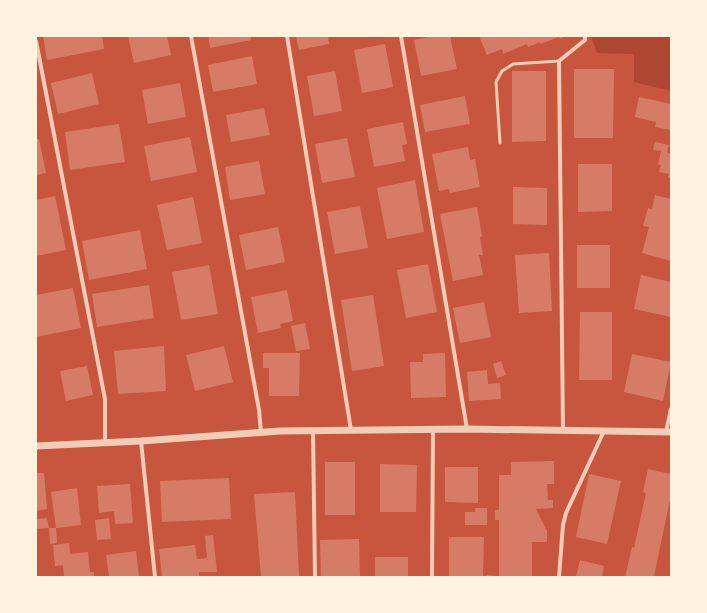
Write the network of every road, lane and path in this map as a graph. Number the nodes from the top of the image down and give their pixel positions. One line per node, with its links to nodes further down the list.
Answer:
1 (191, 36): 15 (street)
2 (286, 36): 11 (street)
3 (401, 36): 9 (street)
4 (585, 36): 6 (street)
5 (36, 41): 18 (street)
6 (559, 61): 7 (lane); 13 (street)
7 (500, 143)
8 (671, 409): 16 (street)
9 (467, 429): 12 (street); 13 (street)
10 (313, 430): 11 (street); 15 (street); 21 (street)
11 (351, 430): 12 (street)
12 (433, 430): 22 (street)
13 (563, 430): 14 (street)
14 (604, 431): 16 (street); 23 (street)
15 (261, 432): 17 (street)
16 (669, 432)
17 (141, 441): 18 (street); 20 (street)
18 (105, 442): 19 (street)
19 (36, 446)
20 (155, 577)
21 (315, 577)
22 (432, 577)
23 (559, 577)

